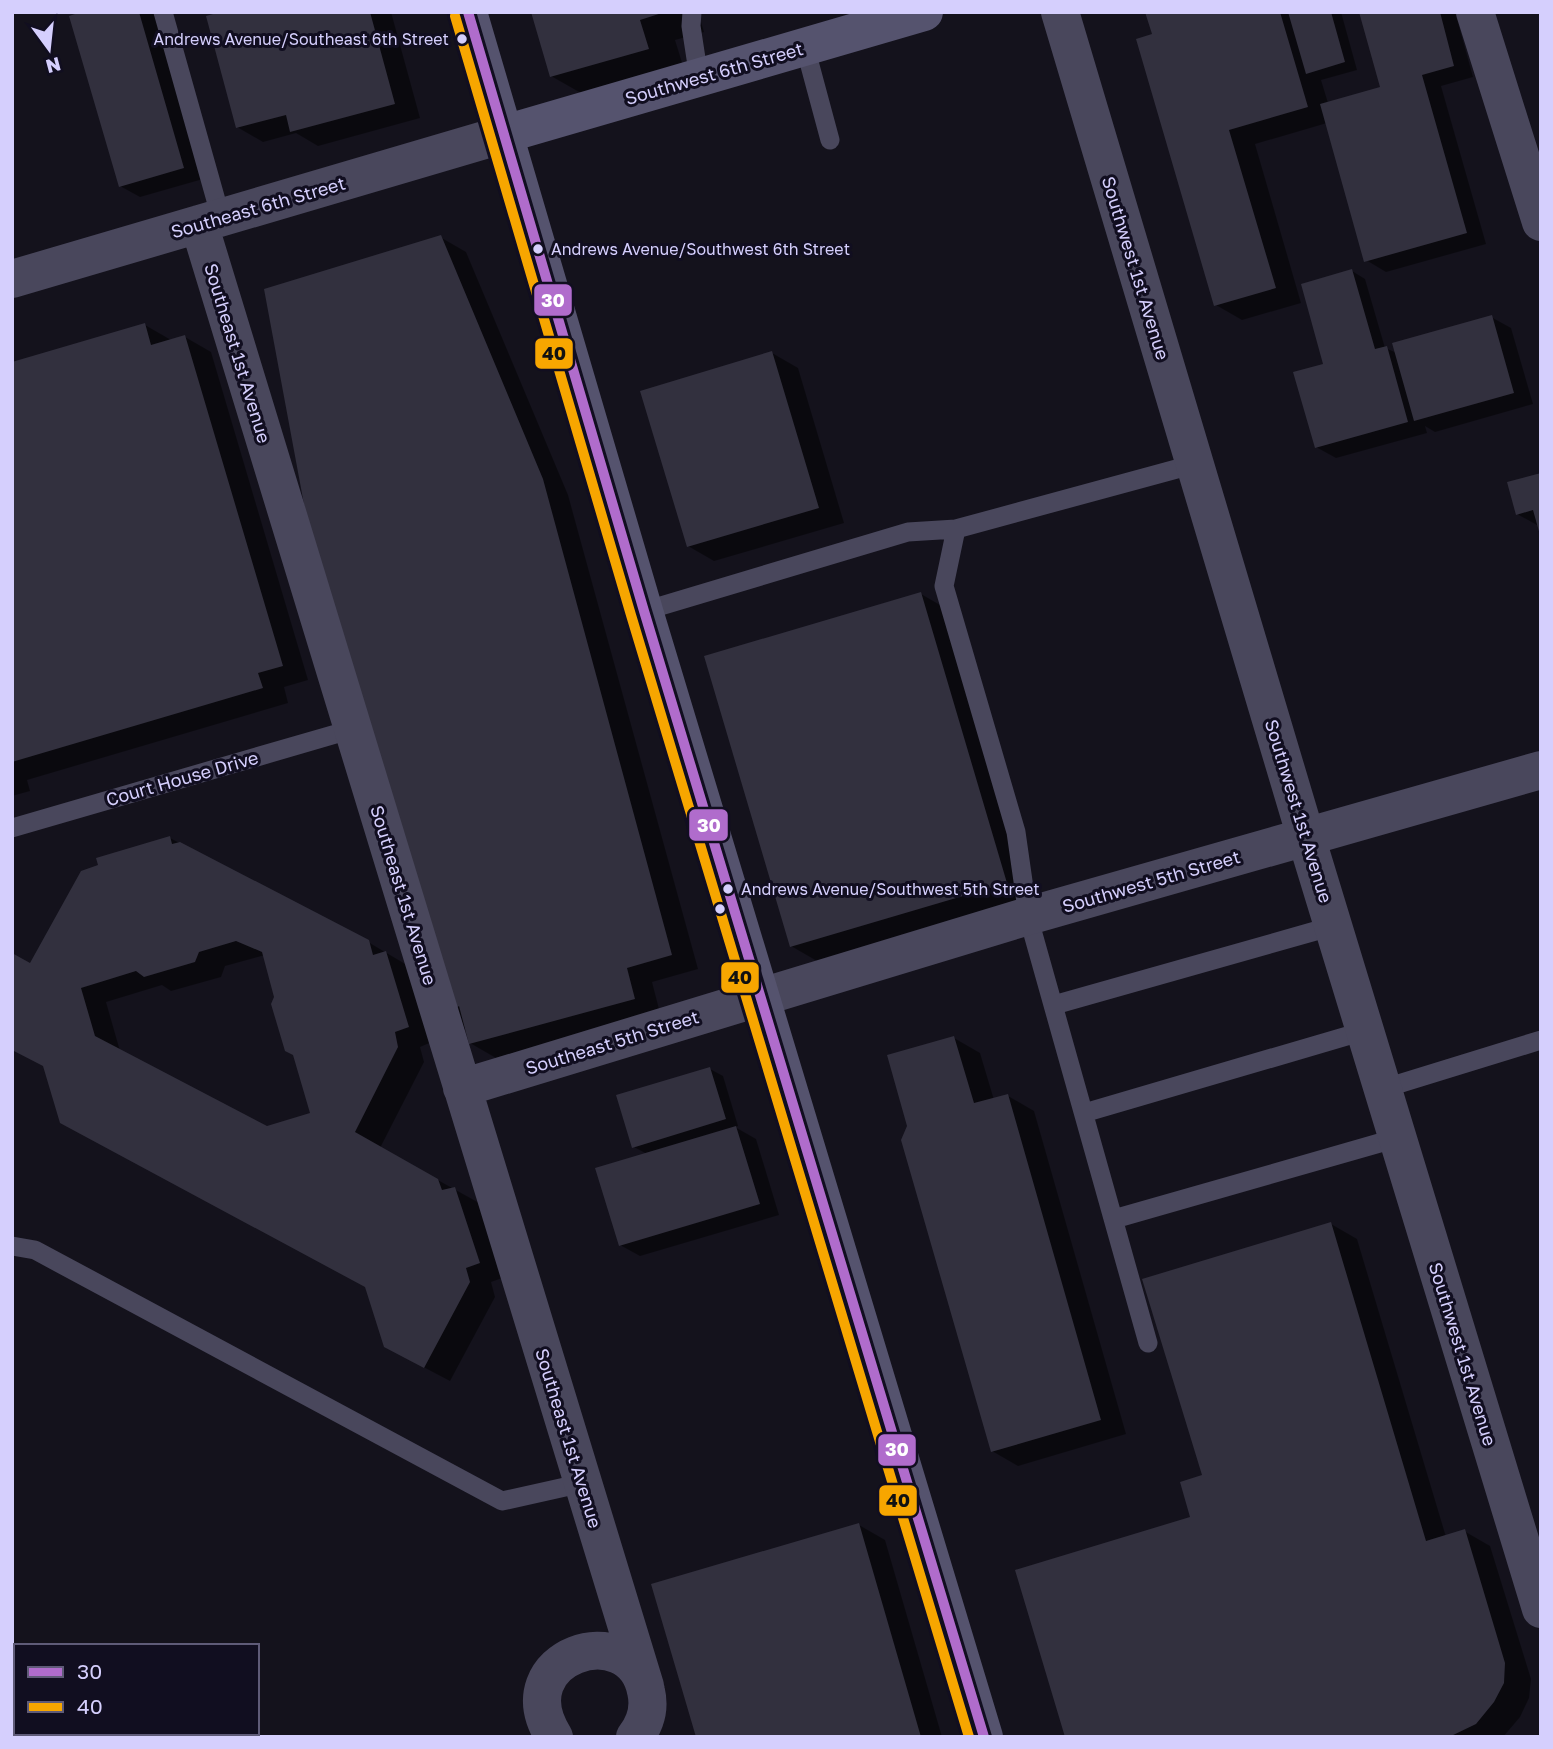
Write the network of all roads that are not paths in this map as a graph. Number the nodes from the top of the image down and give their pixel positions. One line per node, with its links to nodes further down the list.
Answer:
1 (163, 12): 11 (lane)
2 (468, 12): 9 (main road)
3 (692, 12): 8 (lane)
4 (924, 12): 7 (main road, Southwest 6th Street)
5 (1060, 12): 14 (street, Southwest 1st Avenue)
6 (1475, 12): 12 (street)
7 (805, 47): 8 (main road, Southwest 6th Street); 10 (lane)
8 (699, 78): 9 (main road, Southwest 6th Street)
9 (505, 134): 11 (street, Southeast 6th Street); 16 (main road)
10 (830, 140)
11 (210, 221): 13 (street, Southeast 6th Street); 17 (street, Southeast 1st Avenue)
12 (1541, 222)
13 (12, 279)
14 (1195, 464): 15 (lane); 20 (street, Southwest 1st Avenue)
15 (956, 529): 16 (lane); 21 (lane)
16 (644, 611): 23 (main road)
17 (353, 729): 19 (lane, Court House Drive); 27 (street, Southeast 1st Avenue)
18 (1541, 770): 20 (street, Southwest 5th Street)
19 (12, 828)
20 (1306, 837): 21 (street, Southwest 5th Street); 22 (street, Southwest 1st Avenue)
21 (1028, 916): 23 (street, Southwest 5th Street); 24 (lane)
22 (1333, 926): 24 (lane); 25 (street, Southwest 1st Avenue)
23 (762, 996): 27 (street, Southeast 5th Street); 42 (main road)
24 (1054, 1005): 29 (lane)
25 (1364, 1031): 28 (street, Southwest 1st Avenue); 29 (lane)
26 (1541, 1040): 28 (lane)
27 (462, 1088): 34 (street, Southeast 1st Avenue)
28 (1382, 1089): 30 (street, Southwest 1st Avenue)
29 (1084, 1113): 31 (lane)
30 (1397, 1138): 31 (lane); 35 (street, Southwest 1st Avenue)
31 (1114, 1219): 33 (lane)
32 (12, 1246): 34 (lane)
33 (1148, 1343)
34 (583, 1483): 36 (street, Southeast 1st Avenue)
35 (1530, 1537): 37 (street, Southwest 1st Avenue)
36 (608, 1567): 38 (street, Southeast 1st Avenue); 39 (street, Southeast 1st Avenue)
37 (1541, 1609)
38 (580, 1652): 39 (street); 41 (street)
39 (645, 1686): 40 (street, Southeast 1st Avenue)
40 (640, 1734)
41 (554, 1737)
42 (984, 1737)

